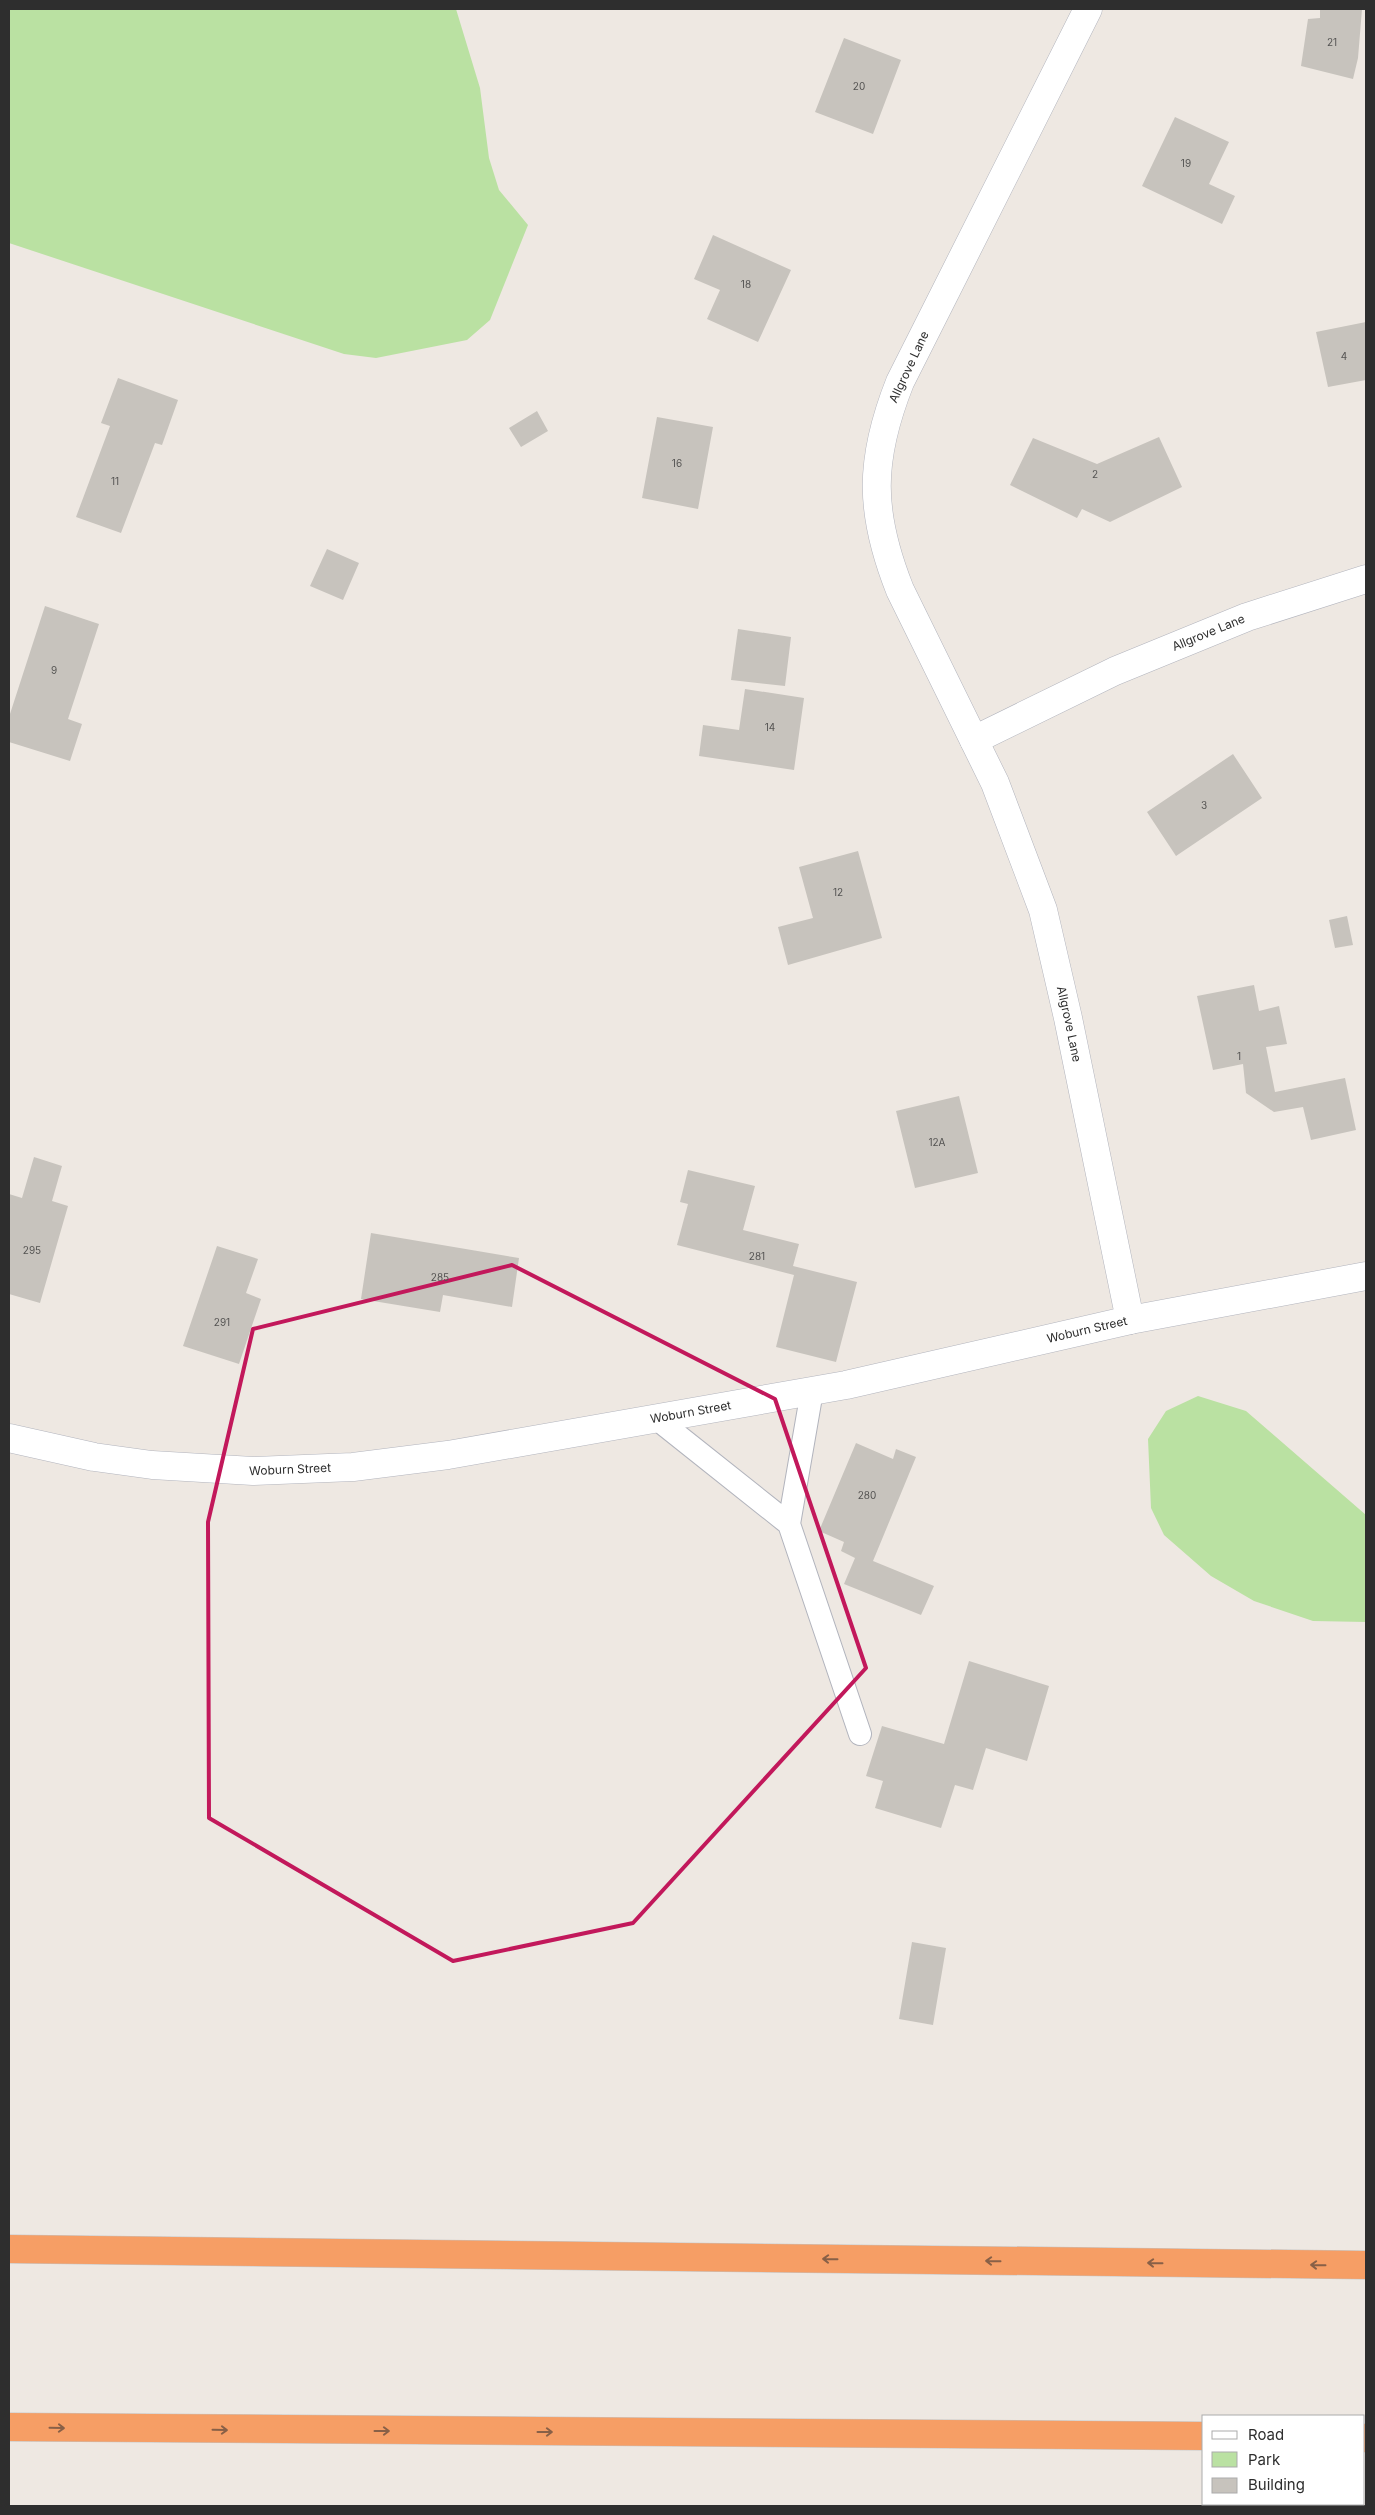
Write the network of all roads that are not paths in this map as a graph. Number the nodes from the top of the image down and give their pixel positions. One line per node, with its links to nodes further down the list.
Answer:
1 (1088, 9): 3 (street, Allgrove Lane)
2 (1366, 579): 3 (street, Allgrove Lane)
3 (974, 740): 5 (street, Allgrove Lane)
4 (1366, 1276): 5 (street, Woburn Street)
5 (1130, 1320): 6 (street, Woburn Street)
6 (812, 1391): 7 (street, Woburn Street); 9 (lane)
7 (657, 1420): 8 (street, Woburn Street); 9 (lane)
8 (9, 1438)
9 (789, 1524): 10 (lane)
10 (860, 1734)
11 (9, 2249): 12 (highway, one-way to 11)
12 (1366, 2265)
13 (9, 2427): 14 (highway, one-way to 14)
14 (1202, 2436)

